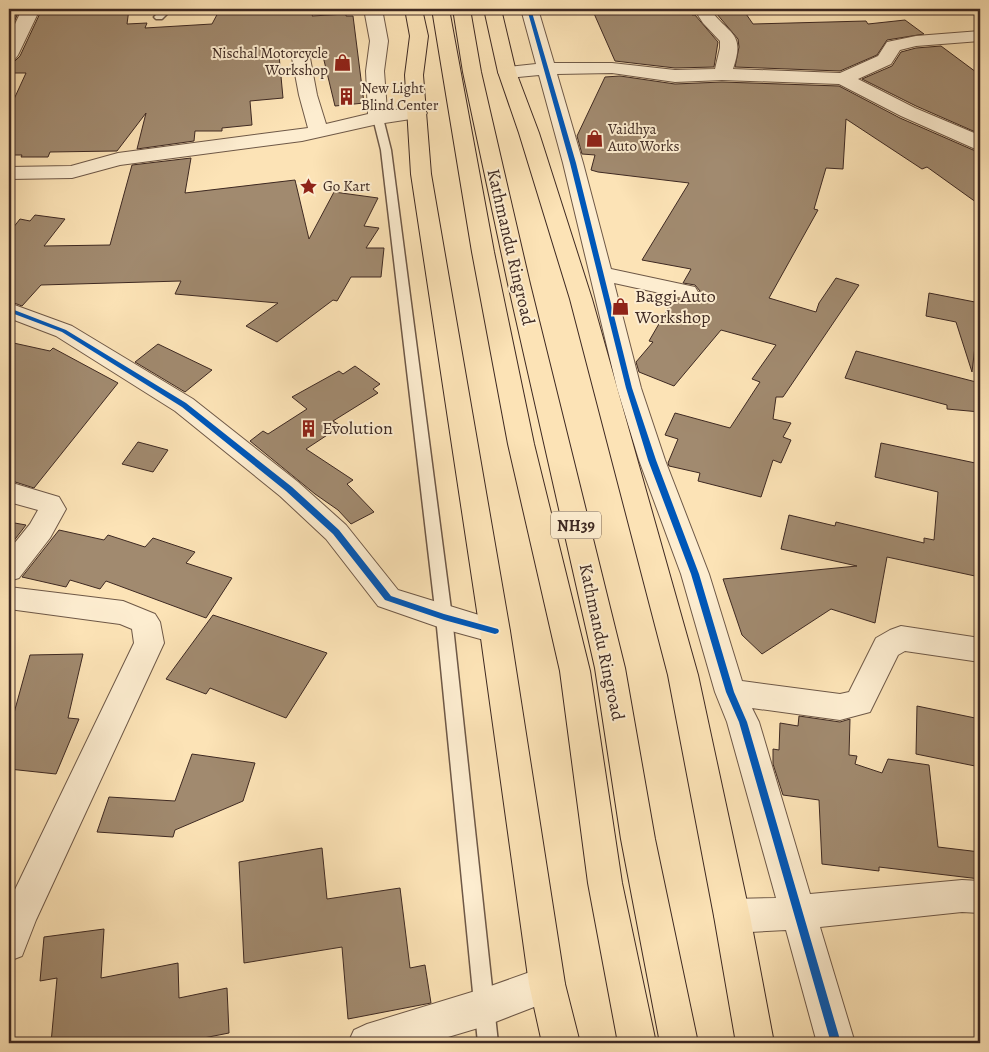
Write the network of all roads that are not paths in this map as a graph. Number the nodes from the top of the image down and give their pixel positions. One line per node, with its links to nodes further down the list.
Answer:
1 (31, 9): 12 (street)
2 (167, 9): 10 (lane)
3 (373, 9): 19 (street)
4 (414, 9): 18 (main road)
5 (440, 9): 42 (main road, Kathmandu Ringroad / NH39)
6 (461, 9): 43 (main road, Kathmandu Ringroad / NH39)
7 (492, 9): 15 (main road)
8 (529, 9): 14 (street)
9 (702, 9): 16 (street)
10 (159, 17)
11 (980, 36): 17 (street)
12 (9, 55)
13 (301, 58): 20 (street)
14 (548, 69): 15 (street); 16 (street); 23 (street)
15 (507, 72): 35 (main road)
16 (722, 74): 17 (street)
17 (843, 79): 21 (street)
18 (417, 113): 19 (street); 30 (main road)
19 (378, 118): 20 (street); 29 (lane)
20 (319, 131): 22 (street)
21 (980, 145)
22 (9, 173)
23 (602, 274): 24 (street); 32 (street)
24 (686, 292)
25 (9, 310): 29 (street)
26 (9, 492): 27 (street)
27 (9, 570)
28 (9, 598): 36 (street)
29 (444, 617): 30 (street); 38 (lane)
30 (495, 631): 37 (main road)
31 (980, 650): 32 (street)
32 (730, 692): 34 (street)
33 (980, 897): 34 (street)
34 (798, 912): 35 (street); 45 (street)
35 (732, 916): 44 (main road)
36 (9, 944)
37 (548, 984): 38 (street); 41 (main road)
38 (485, 1007): 39 (street); 40 (lane)
39 (367, 1043)
40 (488, 1043)
41 (561, 1043)
42 (637, 1043)
43 (679, 1043)
44 (755, 1043)
45 (836, 1043)

